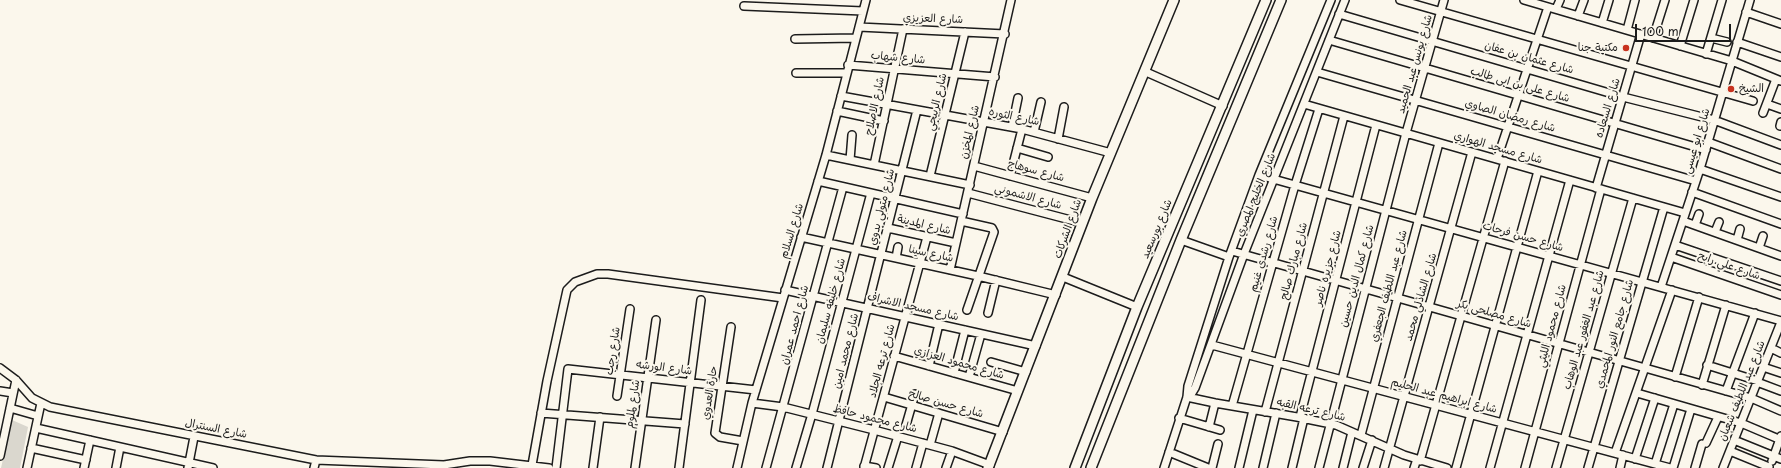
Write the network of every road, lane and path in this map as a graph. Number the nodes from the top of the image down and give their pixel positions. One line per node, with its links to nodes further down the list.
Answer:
1 (866, 0): 23 (street, شارع السلام)
2 (1011, 0): 34 (street, شارع المخزن)
3 (1174, 0): 54 (main road, شارع الشركات)
4 (1266, 0): 72 (main road, شارع بورسعيد)
5 (1281, 0): 150 (main road)
6 (1331, 0): 111 (street, شارع الخليج المصري)
7 (1345, 0): 26 (street, شارع الخليج المصري)
8 (1400, 0): 24 (street)
9 (1444, 0): 24 (street, شارع يونس عبد الحميد)
10 (1524, 0): 19 (street)
11 (1560, 0): 22 (street)
12 (1584, 0): 27 (street)
13 (1609, 0): 28 (street)
14 (1635, 0): 32 (street)
15 (1665, 0): 37 (street)
16 (1694, 0): 45 (street)
17 (1722, 0): 38 (street)
18 (1750, 0): 25 (street, شارع ابو عيسى)
19 (1532, 1): 21 (street)
20 (744, 6): 23 (street)
21 (1548, 7): 22 (street); 40 (street)
22 (1556, 9): 27 (street)
23 (863, 11): 30 (street, شارع السلام)
24 (1441, 12): 40 (street); 42 (street, شارع يونس عبد الحميد)
25 (1746, 12): 29 (street); 44 (street, شارع ابو عيسى)
26 (1339, 14): 41 (street, شارع الخليج المصري); 42 (street, شارع عثمان بن عفان)
27 (1578, 16): 28 (street)
28 (1602, 23): 32 (street)
29 (1781, 24)
30 (859, 27): 31 (street, شارع العزيزي); 36 (street, شارع السلام)
31 (903, 29): 33 (street, شارع العزيزي); 52 (street, شارع الاصلاح)
32 (1626, 30): 35 (street)
33 (965, 32): 34 (street, شارع العزيزي); 58 (street, شارع الربيجي)
34 (1005, 34): 59 (street, شارع المخزن)
35 (1641, 34): 37 (street); 50 (street, شارع السعاده)
36 (856, 38): 39 (street); 49 (street, شارع السلام)
37 (1653, 38): 45 (street)
38 (1711, 38): 43 (street); 46 (street)
39 (795, 39)
40 (1537, 39): 50 (street); 53 (street)
41 (1329, 40): 51 (street, شارع على بن ابى طالب); 55 (street, شارع الخليج المصري)
42 (1433, 41): 51 (street, شارع يونس عبد الحميد); 53 (street, شارع عثمان بن عفان)
43 (1727, 42)
44 (1737, 42): 47 (street); 48 (street, شارع ابو عيسى)
45 (1680, 46): 46 (street)
46 (1706, 54): 48 (street)
47 (1781, 57)
48 (1732, 61): 60 (street); 61 (street, شارع ابو عيسى)
49 (848, 65): 52 (street, شارع شهاب); 57 (street, شارع السلام)
50 (1632, 65): 61 (street); 64 (street, شارع السعاده)
51 (1425, 68): 63 (street, شارع على بن ابى طالب); 66 (street, شارع يونس عبد الحميد)
52 (894, 69): 58 (street, شارع شهاب); 71 (street, شارع الاصلاح)
53 (1527, 69): 63 (street); 64 (street, شارع عثمان بن عفان)
54 (1146, 72): 72 (street); 99 (main road, شارع الشركات)
55 (1317, 72): 66 (street, شارع رمضان الصاوي); 69 (street, شارع الخليج المصري)
56 (796, 73): 57 (street)
57 (846, 73): 62 (street, شارع السلام)
58 (955, 74): 59 (street, شارع شهاب); 79 (street, شارع الربيجي)
59 (995, 77): 83 (street, شارع المخزن)
60 (1779, 80): 70 (street)
61 (1723, 91): 67 (street); 81 (street, شارع ابو عيسى)
62 (841, 96): 71 (street, شارع الثوره); 77 (street, شارع السلام)
63 (1518, 96): 84 (street, شارع على بن ابى طالب); 87 (street)
64 (1622, 97): 81 (street, شارع عثمان بن عفان); 84 (street, شارع السعاده)
65 (1018, 98): 86 (street)
66 (1416, 100): 87 (street, شارع رمضان الصاوي); 90 (street, شارع يونس عبد الحميد)
67 (1753, 101)
68 (1041, 102): 89 (street)
69 (1304, 104): 74 (street, شارع مسجد الهواري); 114 (street, شارع الخليج المصري)
70 (1766, 104): 75 (street); 78 (street)
71 (887, 105): 76 (street, شارع الثوره); 82 (street, شارع الاصلاح)
72 (1223, 106): 191 (main road, شارع بورسعيد)
73 (1064, 107): 92 (street)
74 (1320, 109): 80 (street, شارع مسجد الهواري); 119 (street, شارع رشدي غنيم)
75 (1781, 109)
76 (917, 110): 79 (street, شارع الثوره); 109 (street, شارع متولي بدوي)
77 (837, 111): 82 (street); 100 (street, شارع السلام)
78 (1763, 113)
79 (945, 115): 83 (street, شارع الثوره); 112 (street, شارع الربيجي)
80 (1344, 116): 85 (street, شارع مسجد الهواري); 125 (street, شارع مبارك صالح)
81 (1714, 120): 93 (street, شارع ابو عيسى); 95 (street, شارع عثمان بن عفان)
82 (884, 121): 105 (street, شارع الاصلاح)
83 (984, 122): 86 (street, شارع الثوره); 106 (street, شارع المخزن)
84 (1615, 124): 97 (street, شارع على بن ابى طالب); 101 (street, شارع السعاده)
85 (1376, 125): 90 (street, شارع مسجد الهواري); 130 (street, شارع جزيره ناصر)
86 (1012, 127): 88 (street, شارع الثوره)
87 (1508, 127): 101 (street, شارع رمضان الصاوي); 104 (street)
88 (1022, 129): 89 (street, شارع الثوره); 96 (street)
89 (1034, 132): 92 (street, شارع الثوره)
90 (1406, 133): 94 (street, شارع مسجد الهواري); 132 (street, شارع كمال الدين حسين)
91 (852, 135): 103 (street)
92 (1058, 138): 99 (street, شارع الثوره)
93 (1708, 142): 97 (street, شارع ابو عيسى); 108 (street)
94 (1439, 143): 98 (street, شارع مسجد الهواري); 136 (street, شارع عبد اللطيف الجعفري)
95 (1781, 144)
96 (1017, 148): 102 (street); 113 (street)
97 (1706, 150): 107 (street, شارع ابو عيسى)
98 (1472, 152): 104 (street, شارع مسجد الهواري); 143 (street, شارع الشاذلي محمد)
99 (1111, 153): 126 (main road, شارع الشركات)
100 (826, 155): 103 (street); 116 (street, شارع السلام)
101 (1605, 155): 117 (street, شارع رمضان الصاوي); 121 (street, شارع السعاده)
102 (1048, 156)
103 (850, 160): 105 (street)
104 (1501, 160): 110 (street, شارع مسجد الهواري); 149 (street)
105 (874, 165): 109 (street)
106 (974, 166): 113 (street, شارع سوهاج); 118 (street, شارع المخزن)
107 (1700, 169): 117 (street, شارع ابو عيسى); 128 (street)
108 (1781, 169)
109 (902, 170): 112 (street); 129 (street, شارع متولي بدوي)
110 (1538, 171): 115 (street, شارع مسجد الهواري); 156 (street)
111 (1259, 175): 114 (street, شارع حسن فرحات); 160 (street, شارع الخليج المصري)
112 (930, 176): 118 (street)
113 (1010, 176): 126 (street, شارع سوهاج)
114 (1273, 179): 119 (street, شارع حسن فرحات); 161 (street, شارع الخليج المصري)
115 (1570, 180): 121 (street, شارع مسجد الهواري); 162 (street)
116 (818, 181): 120 (street); 146 (street, شارع السلام)
117 (1696, 181): 122 (street, شارع ابو عيسى)
118 (970, 184): 124 (street, شارع المخزن)
119 (1295, 185): 125 (street, شارع حسن فرحات); 166 (street, شارع رشدي غنيم)
120 (843, 187): 123 (street); 152 (street, شارع احمد عمران)
121 (1598, 188): 127 (street, شارع مسجد الهواري); 168 (street, شارع محمود الليثي)
122 (1692, 192): 133 (street, شارع ابو عيسى); 140 (street)
123 (871, 193): 129 (street); 158 (street, شارع خليفه سليمان)
124 (968, 193): 135 (street, شارع المخزن); 139 (street, شارع الاشموني)
125 (1323, 193): 130 (street, شارع حسن فرحات); 170 (street, شارع مبارك صالح)
126 (1092, 198): 139 (main road, شارع الشركات)
127 (1633, 198): 131 (street, شارع مسجد الهواري); 171 (street, شارع عبد الغفور عبد الوهاب)
128 (1781, 198)
129 (895, 199): 135 (street); 142 (street, شارع متولي بدوي)
130 (1356, 202): 132 (street, شارع حسن فرحات); 175 (street, شارع جزيره ناصر)
131 (1664, 207): 133 (street, شارع مسجد الهواري); 176 (street, شارع جامع النور المحمدي)
132 (1386, 210): 136 (street, شارع حسن فرحات); 179 (street, شارع كمال الدين حسين)
133 (1685, 213): 137 (street, شارع ابو عيسى)
134 (1699, 214): 141 (street)
135 (962, 218): 153 (street, شارع المخزن); 172 (street)
136 (1418, 219): 143 (street, شارع حسن فرحات); 186 (street, شارع عبد اللطيف الجعفري)
137 (1683, 221): 141 (street); 154 (street, شارع ابو عيسى)
138 (1719, 222): 145 (street)
139 (1082, 223): 173 (main road, شارع الشركات)
140 (1781, 224)
141 (1695, 225): 145 (street)
142 (888, 228): 148 (street, شارع المدينة); 159 (street, شارع متولي بدوي)
143 (1451, 228): 149 (street, شارع حسن فرحات); 192 (street, شارع الشاذلي محمد)
144 (1740, 230): 151 (street)
145 (1715, 232): 151 (street)
146 (801, 236): 152 (street, شارع سينا); 180 (street, شارع السلام)
147 (1763, 236): 157 (street)
148 (927, 237): 153 (street, شارع المدينة); 167 (street, شارع ترعه الجلاد)
149 (1484, 238): 156 (street, شارع حسن فرحات); 198 (street)
150 (1181, 240): 160 (street, شارع مصلحى بكر); 350 (main road)
151 (1736, 240): 157 (street)
152 (828, 242): 158 (street, شارع سينا); 184 (street, شارع احمد عمران)
153 (956, 243): 169 (street, شارع المخزن)
154 (1675, 245): 164 (street, شارع ابو عيسى); 177 (street)
155 (898, 247): 165 (street)
156 (1517, 247): 162 (street, شارع حسن فرحات); 203 (street)
157 (1759, 248): 163 (street)
158 (856, 249): 159 (street, شارع سينا); 189 (street, شارع خليفه سليمان)
159 (881, 254): 165 (street, شارع سينا); 193 (street, شارع متولي بدوي)
160 (1230, 254): 161 (street, شارع مصلحى بكر); 251 (street, شارع الخليج المصري)
161 (1244, 254): 166 (street, شارع مصلحى بكر); 209 (street, شارع الخليج المصري)
162 (1549, 256): 168 (street, شارع حسن فرحات); 207 (street)
163 (1781, 256)
164 (1671, 257): 178 (street, شارع ابو عيسى); 183 (street, شارع علي رابح)
165 (896, 258): 167 (street, شارع سينا)
166 (1273, 262): 170 (street, شارع مصلحى بكر); 214 (street, شارع رشدي غنيم)
167 (920, 263): 169 (street, شارع سينا); 199 (street, شارع ترعه الجلاد)
168 (1580, 264): 171 (street, شارع حسن فرحات); 208 (street, شارع محمود الليثي)
169 (950, 270): 172 (street, شارع سينا)
170 (1302, 271): 175 (street, شارع مصلحى بكر); 218 (street, شارع مبارك صالح)
171 (1612, 273): 176 (street, شارع حسن فرحات); 212 (street, شارع عبد الغفور عبد الوهاب)
172 (978, 276): 174 (street, شارع سينا); 195 (street)
173 (1063, 277): 182 (main road, شارع الشركات); 191 (street)
174 (996, 280): 182 (street, شارع سينا); 196 (street)
175 (1336, 280): 179 (street, شارع مصلحى بكر); 225 (street, شارع جزيره ناصر)
176 (1642, 282): 178 (street, شارع حسن فرحات); 216 (street, شارع جامع النور المحمدي)
177 (1781, 282)
178 (1661, 287): 181 (street, شارع حسن فرحات)
179 (1365, 289): 186 (street, شارع مصلحى بكر); 233 (street, شارع كمال الدين حسين)
180 (785, 290): 184 (street, شارع مسجد الاشراف); 185 (street, شارع السلام)
181 (1672, 290): 187 (street, شارع حسن فرحات); 223 (street)
182 (1056, 295): 210 (main road, شارع الشركات)
183 (1781, 295)
184 (814, 296): 189 (street, شارع مسجد الاشراف); 261 (street, شارع احمد عمران)
185 (783, 298): 240 (street, شارع السلام); 267 (street)
186 (1398, 298): 192 (street, شارع مصلحى بكر); 239 (street, شارع عبد اللطيف الجعفري)
187 (1699, 298): 190 (street, شارع حسن فرحات); 231 (street)
188 (701, 300): 236 (street)
189 (842, 302): 193 (street, شارع مسجد الاشراف); 271 (street, شارع خليفه سليمان)
190 (1726, 305): 197 (street, شارع حسن فرحات); 219 (street)
191 (1137, 307): 349 (main road, شارع بورسعيد)
192 (1430, 307): 198 (street, شارع مصلحى بكر); 249 (street, شارع الشاذلي محمد)
193 (868, 308): 199 (street, شارع مسجد الاشراف); 280 (street, شارع محمد امين)
194 (630, 309): 229 (street, شارع رجب)
195 (967, 310)
196 (988, 313)
197 (1755, 313): 202 (street, شارع حسن فرحات); 227 (street)
198 (1462, 316): 203 (street, شارع مصلحى بكر); 259 (street)
199 (905, 317): 201 (street, شارع مسجد الاشراف); 215 (street, شارع ترعه الجلاد)
200 (656, 320): 230 (street, شارع لملوم)
201 (939, 324): 205 (street, شارع مسجد الاشراف); 220 (street)
202 (1781, 324): 211 (street, شارع عبد اللطيف شعبان)
203 (1495, 326): 207 (street, شارع مصلحى بكر); 272 (street)
204 (732, 327): 238 (street, حارة العدوي)
205 (965, 330): 206 (street, شارع مسجد الاشراف); 226 (street)
206 (981, 334): 210 (street, شارع مسجد الاشراف); 232 (street)
207 (1527, 335): 208 (street, شارع مصلحى بكر); 281 (street)
208 (1558, 344): 212 (street, شارع مصلحى بكر); 293 (street, شارع محمود الليثي)
209 (1212, 345): 214 (street, شارع ابراهيم عبد الحليم); 251 (street, شارع الخليج المصري)
210 (1036, 346): 224 (main road, شارع الشركات)
211 (1770, 348): 213 (street); 221 (street, شارع عبد اللطيف شعبان)
212 (1589, 352): 216 (street, شارع مصلحى بكر); 300 (street, شارع عبد الغفور عبد الوهاب)
213 (1781, 353)
214 (1247, 354): 218 (street, شارع ابراهيم عبد الحليم); 260 (street, شارع رشدي غنيم)
215 (894, 356): 220 (street, شارع محمود العزازي); 250 (street, شارع ترعه الجلاد)
216 (1619, 361): 223 (street, شارع مصلحى بكر); 309 (street, شارع جامع النور المحمدي)
217 (991, 362): 224 (street)
218 (1278, 362): 225 (street, شارع ابراهيم عبد الحليم); 266 (street, شارع مبارك صالح)
219 (1707, 365): 227 (street); 237 (street)
220 (929, 366): 226 (street, شارع محمود العزازي)
221 (1763, 367): 228 (street); 235 (street, شارع عبد اللطيف شعبان)
222 (0, 368): 234 (street, شارع السنترال)
223 (1646, 368): 231 (street, شارع مصلحى بكر); 246 (street)
224 (1026, 372): 242 (main road, شارع الشركات)
225 (1312, 372): 233 (street, شارع ابراهيم عبد الحليم); 278 (street, شارع جزيره ناصر)
226 (954, 373): 232 (street, شارع محمود العزازي)
227 (1733, 373): 235 (street); 244 (street)
228 (1781, 373)
229 (620, 374): 230 (street, شارع الورشه); 248 (street, شارع رجب); 273 (street, شارع الورشه)
230 (648, 377): 236 (street, شارع الورشه); 279 (street, شارع لملوم)
231 (1675, 377): 237 (street, شارع مصلحى بكر)
232 (969, 378): 242 (street, شارع محمود العزازي)
233 (1341, 379): 239 (street, شارع ابراهيم عبد الحليم); 284 (street, شارع كمال الدين حسين)
234 (16, 380): 245 (street); 254 (street, شارع السنترال)
235 (1757, 381): 243 (street); 253 (street, شارع عبد اللطيف شعبان)
236 (690, 383): 238 (street, شارع الورشه); 283 (street)
237 (1702, 384): 244 (street, شارع مصلحى بكر)
238 (722, 386): 240 (street, شارع الورشه); 302 (street, حارة العدوي)
239 (1373, 388): 249 (street, شارع ابراهيم عبد الحليم); 294 (street, شارع عبد اللطيف الجعفري)
240 (756, 390): 255 (street, شارع السلام)
241 (0, 391): 245 (street)
242 (1018, 391): 291 (main road, شارع الشركات)
243 (1781, 391)
244 (1726, 392): 253 (street, شارع مصلحى بكر)
245 (13, 393): 265 (street)
246 (1637, 393): 252 (street); 313 (street)
247 (915, 394): 258 (street)
248 (617, 396)
249 (1405, 396): 259 (street, شارع ابراهيم عبد الحليم); 308 (street, شارع الشاذلي محمد)
250 (884, 397): 258 (street, شارع حسن صالح); 289 (street, شارع ترعه الجلاد)
251 (1187, 397): 256 (street, شارع ترعه القبه); 277 (street, شارع الخليج المصري)
252 (1655, 398): 257 (street); 317 (street)
253 (1751, 398): 264 (street, شارع مصلحى بكر); 282 (street, شارع عبد اللطيف شعبان)
254 (41, 403): 274 (street); 295 (street, شارع السنترال)
255 (752, 403): 261 (street, شارع محمود حافظ); 302 (street, شارع السلام)
256 (1215, 403): 260 (street, شارع ترعه القبه); 286 (street)
257 (1674, 404): 262 (street); 322 (street)
258 (912, 405): 268 (street, شارع حسن صالح); 285 (street)
259 (1437, 405): 272 (street, شارع ابراهيم عبد الحليم); 321 (street)
260 (1232, 406): 263 (street, شارع ترعه القبه)
261 (783, 408): 271 (street, شارع محمود حافظ); 342 (street, شارع احمد عمران)
262 (1691, 409): 276 (street); 368 (street)
263 (1253, 410): 266 (street, شارع ترعه القبه); 353 (street)
264 (1781, 411)
265 (9, 412): 270 (street); 274 (street); 288 (street)
266 (1265, 412): 269 (street, شارع ترعه القبه)
267 (541, 413): 273 (street); 324 (street)
268 (940, 413): 291 (street, شارع حسن صالح); 303 (street)
269 (1276, 413): 278 (street, شارع ترعه القبه); 354 (street)
270 (0, 414)
271 (812, 414): 280 (street, شارع محمود حافظ); 343 (street, شارع خليفه سليمان)
272 (1471, 414): 281 (street, شارع ابراهيم عبد الحليم); 362 (street)
273 (562, 415): 275 (street); 337 (street)
274 (38, 416): 287 (street)
275 (600, 417): 279 (street); 338 (street)
276 (1718, 417): 282 (street); 369 (street)
277 (1180, 418): 286 (street); 312 (street, شارع الخليج المصري)
278 (1302, 418): 284 (street, شارع ترعه القبه); 355 (street, شارع جزيره ناصر)
279 (642, 420): 283 (street); 339 (street, شارع لملوم)
280 (840, 422): 289 (street, شارع محمود حافظ); 344 (street, شارع محمد امين)
281 (1502, 423): 293 (street, شارع ابراهيم عبد الحليم); 363 (street)
282 (1741, 423): 297 (street); 301 (street, شارع عبد اللطيف شعبان)
283 (684, 424): 340 (street)
284 (1330, 424): 292 (street, شارع ترعه القبه); 356 (street, شارع كمال الدين حسين)
285 (906, 425)
286 (1209, 427): 290 (street)
287 (36, 428): 298 (street); 307 (street)
288 (3, 429): 306 (street)
289 (874, 430): 296 (street, شارع محمود حافظ); 328 (street, شارع ترعه الجلاد)
290 (1220, 430)
291 (1003, 432): 327 (main road, شارع الشركات)
292 (1352, 432): 294 (street, شارع ترعه القبه); 357 (street)
293 (1535, 432): 300 (street, شارع ابراهيم عبد الحليم); 364 (street, شارع محمود الليثي)
294 (1361, 435): 299 (street, شارع ترعه القبه)
295 (194, 436): 320 (street, شارع السنترال); 323 (street)
296 (898, 436): 303 (street, شارع محمود حافظ); 346 (street)
297 (1781, 438): 316 (street)
298 (90, 440): 305 (street); 319 (street)
299 (1372, 440): 308 (street, شارع ترعه القبه); 358 (street)
300 (1564, 440): 309 (street, شارع ابراهيم عبد الحليم); 365 (street, شارع عبد الغفور عبد الوهاب)
301 (1734, 440): 311 (street, شارع عبد اللطيف شعبان); 316 (street)
302 (743, 441): 341 (street, شارع السلام)
303 (927, 444): 310 (street, شارع محمود حافظ); 347 (street)
304 (1218, 444): 352 (street)
305 (120, 447): 323 (street); 333 (street)
306 (1, 448): 315 (street)
307 (31, 448): 319 (street); 331 (street)
308 (1390, 448): 321 (street, شارع ترعه القبه); 359 (street, شارع الشاذلي محمد)
309 (1594, 448): 313 (street, شارع ابراهيم عبد الحليم); 366 (street, شارع جامع النور المحمدي)
310 (952, 451): 327 (street, شارع محمود حافظ); 348 (street)
311 (1730, 451): 370 (street, شارع عبد اللطيف شعبان); 371 (street)
312 (1169, 452): 351 (street, شارع الخليج المصري); 352 (street)
313 (1615, 453): 314 (street, شارع ابراهيم عبد الحليم)
314 (1623, 455): 317 (street, شارع ابراهيم عبد الحليم); 367 (street)
315 (0, 456)
316 (1773, 456): 318 (street); 371 (street)
317 (1635, 459): 325 (street, شارع ابراهيم عبد الحليم)
318 (1781, 459)
319 (86, 460): 332 (street)
320 (316, 460): 326 (street, شارع السنترال); 335 (street)
321 (1418, 460): 329 (street, شارع ترعه القبه); 360 (street)
322 (1655, 464): 325 (street, شارع ابراهيم عبد الحليم); 330 (street, شارع ابراهيم عبد الحليم)
323 (189, 465): 334 (street)
324 (532, 465): 326 (street, شارع السنترال); 336 (street, شارع السنترال)
325 (1643, 465)
326 (448, 466)
327 (989, 466)
328 (864, 467): 345 (street)
329 (1435, 467): 361 (street, شارع ترعه القبه)
330 (1665, 467)
331 (27, 468)
332 (84, 468)
333 (118, 468)
334 (213, 468)
335 (314, 468)
336 (549, 468)
337 (556, 468)
338 (594, 468)
339 (635, 468)
340 (679, 468)
341 (737, 468)
342 (766, 468)
343 (796, 468)
344 (827, 468)
345 (876, 468)
346 (888, 468)
347 (916, 468)
348 (946, 468)
349 (1075, 468)
350 (1091, 468)
351 (1164, 468)
352 (1207, 468)
353 (1239, 468)
354 (1263, 468)
355 (1292, 468)
356 (1319, 468)
357 (1343, 468)
358 (1363, 468)
359 (1384, 468)
360 (1414, 468)
361 (1447, 468)
362 (1456, 468)
363 (1490, 468)
364 (1525, 468)
365 (1556, 468)
366 (1588, 468)
367 (1620, 468)
368 (1673, 468)
369 (1695, 468)
370 (1724, 468)
371 (1769, 468)

